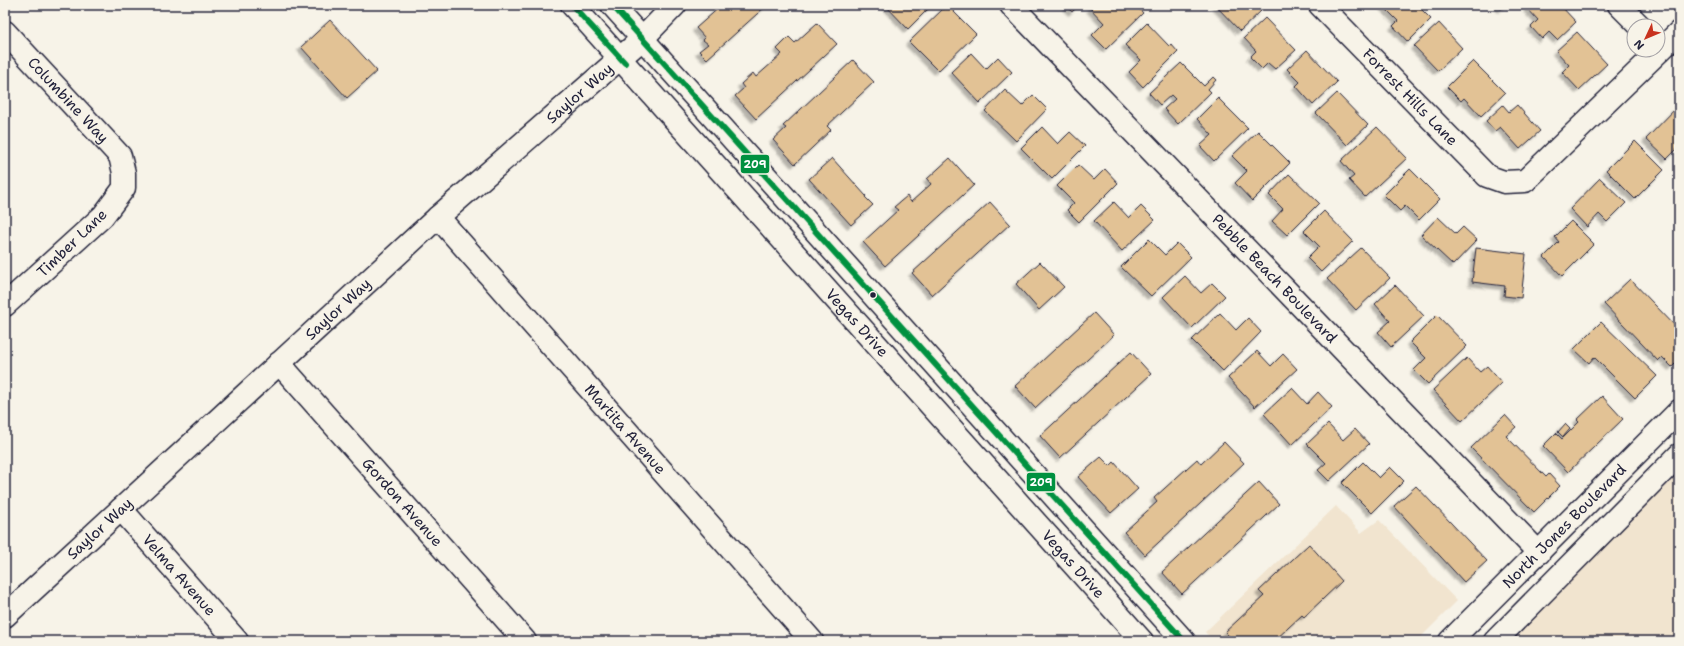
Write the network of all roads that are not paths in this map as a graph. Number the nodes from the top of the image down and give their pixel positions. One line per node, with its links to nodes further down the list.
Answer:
1 (572, 5): 12 (street, Vegas Drive)
2 (612, 5): 10 (street, Vegas Drive)
3 (675, 5): 10 (street, Saylor Way)
4 (1011, 5): 21 (street, Pebble Beach Boulevard)
5 (1320, 5): 13 (street, Forrest Hills Lane)
6 (1619, 5): 7 (street)
7 (1632, 18)
8 (5, 32): 14 (street, Columbine Way)
9 (1679, 32): 11 (street)
10 (642, 39): 12 (street, Saylor Way); 28 (street, Vegas Drive)
11 (1666, 42)
12 (620, 58): 15 (street, Saylor Way); 27 (street, Vegas Drive)
13 (1649, 58)
14 (124, 173): 16 (street, Timber Lane)
15 (438, 217): 17 (street, Saylor Way); 26 (street, Martita Avenue)
16 (5, 306)
17 (279, 363): 20 (street, Saylor Way); 25 (street, Gordon Avenue)
18 (1677, 418): 21 (street, North Jones Boulevard)
19 (1679, 455): 23 (street, North Jones Boulevard)
20 (121, 509): 22 (street, Saylor Way); 24 (street, Velma Avenue)
21 (1539, 553): 23 (street); 29 (street, North Jones Boulevard)
22 (5, 616)
23 (1501, 634)
24 (237, 641)
25 (525, 641)
26 (812, 641)
27 (1142, 641)
28 (1184, 641)
29 (1450, 641)

